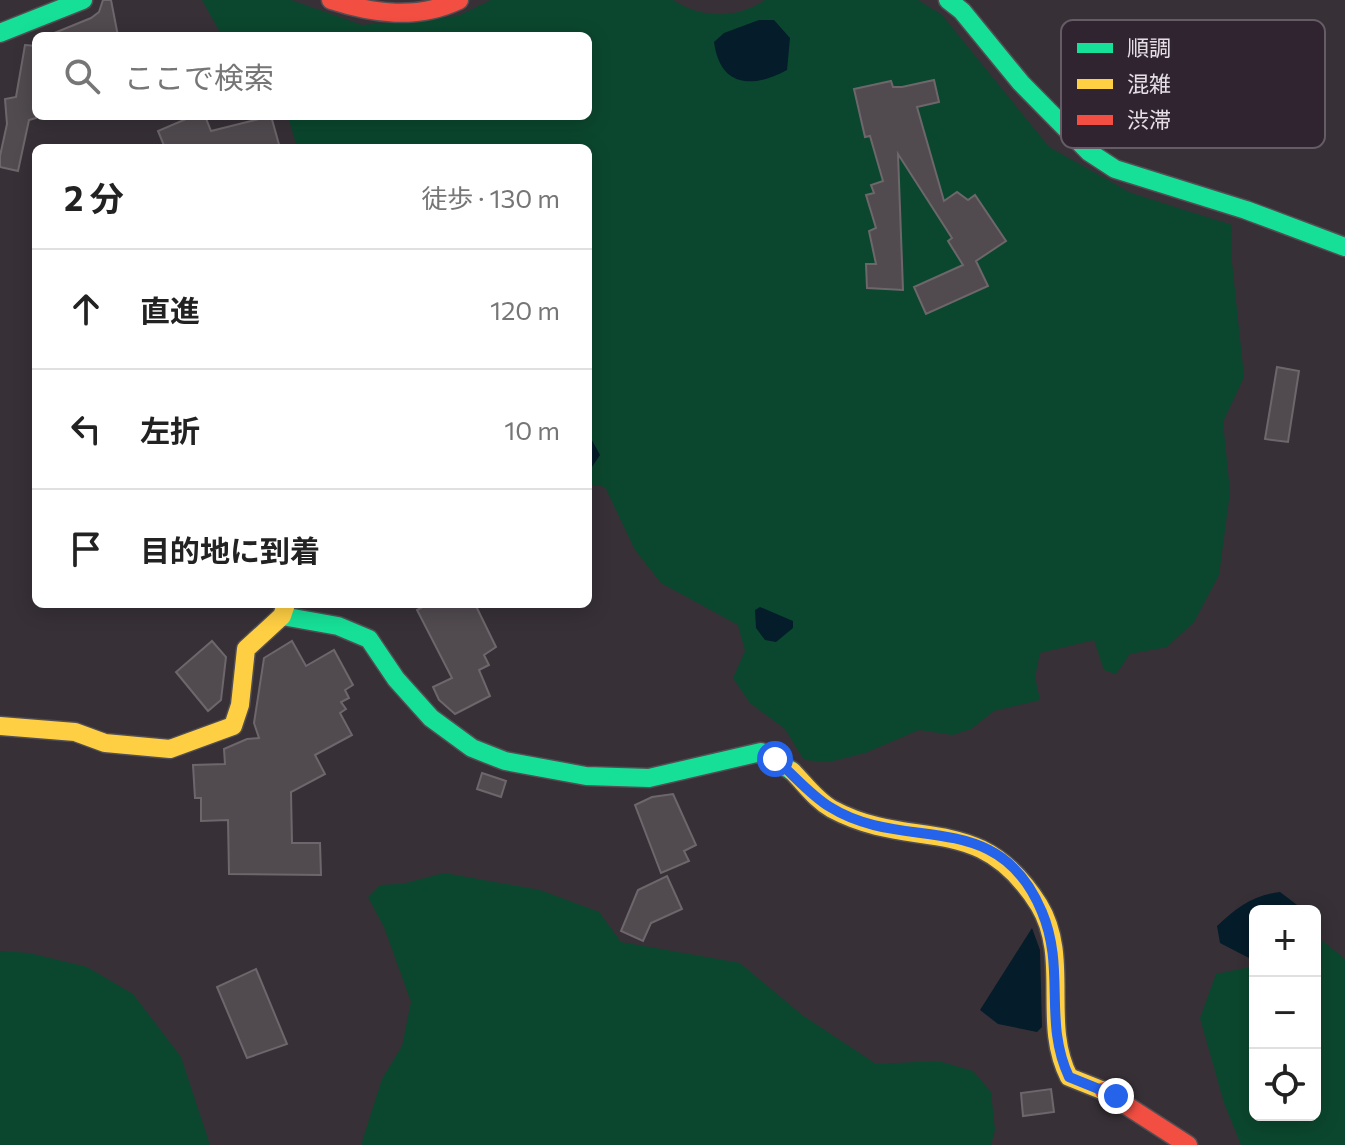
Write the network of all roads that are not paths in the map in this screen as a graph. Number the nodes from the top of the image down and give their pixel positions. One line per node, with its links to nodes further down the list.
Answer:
1 (83, 0): 5 (street)
2 (331, 0): 3 (street)
3 (459, 0)
4 (948, 0): 6 (street)
5 (0, 33)
6 (1061, 124)
7 (1085, 148): 8 (street)
8 (1345, 247)
9 (284, 610): 10 (street); 11 (street)
10 (0, 726)
11 (1188, 1145)

